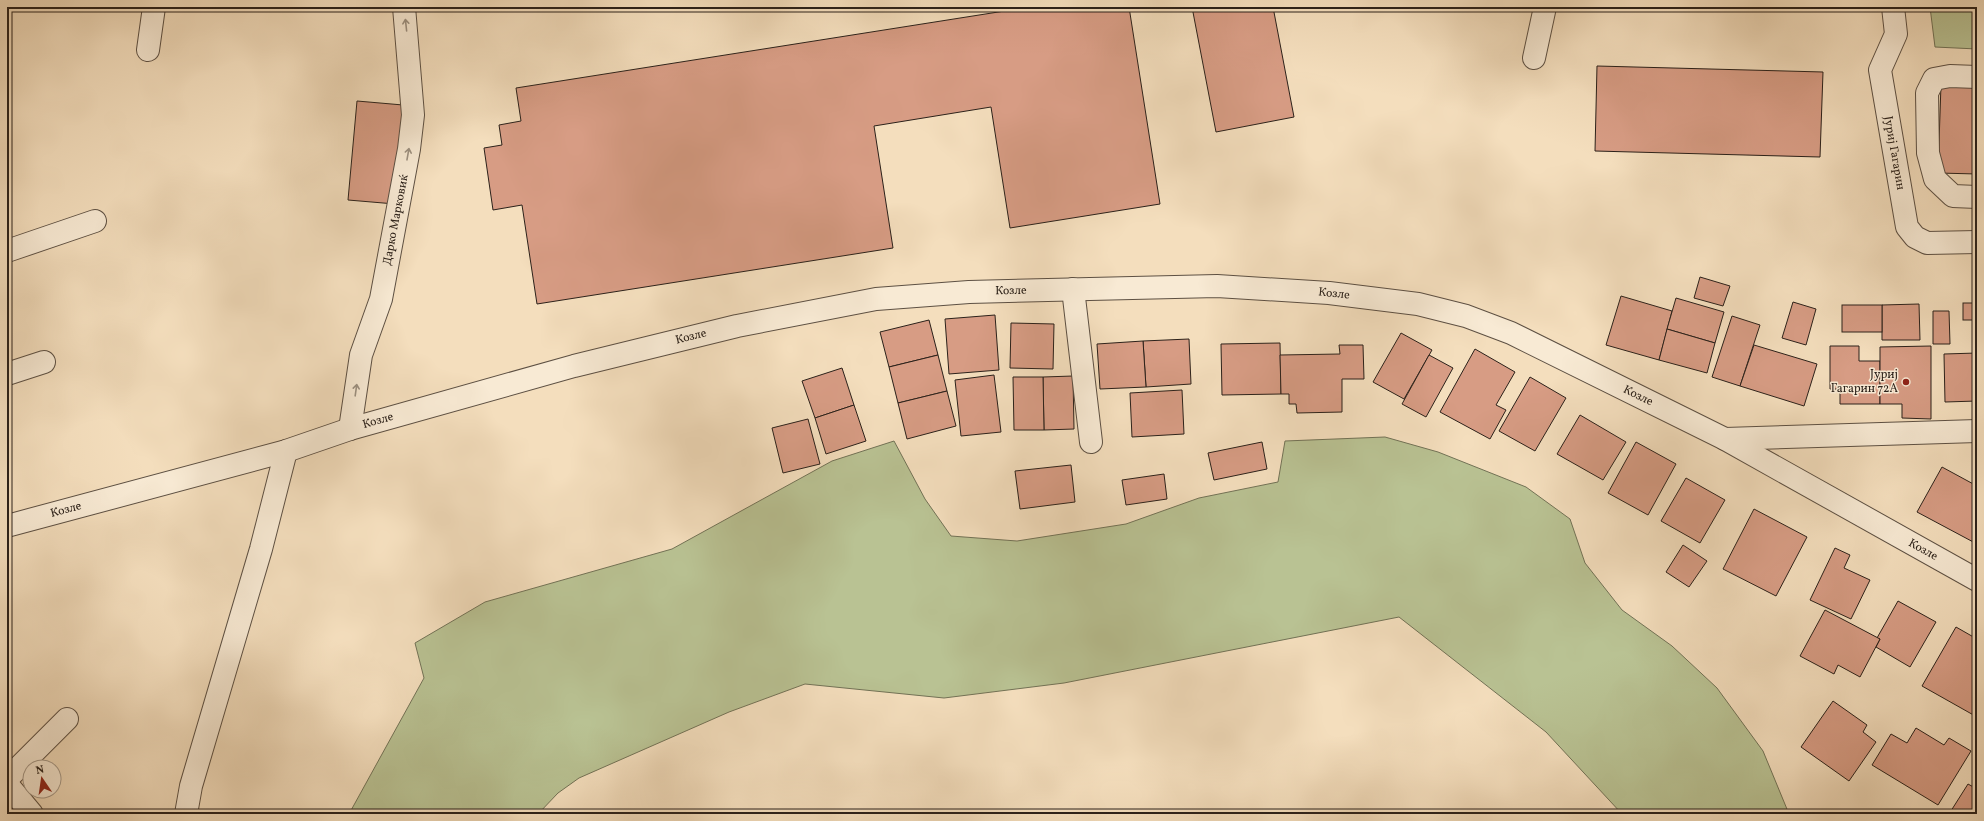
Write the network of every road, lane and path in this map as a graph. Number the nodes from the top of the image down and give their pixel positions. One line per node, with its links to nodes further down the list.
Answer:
1 (154, 7): 5 (street)
2 (404, 7): 15 (street, Дарко Марковиќ, one-way to 2)
3 (1545, 7): 6 (street)
4 (1893, 7): 10 (street, Јуриј Гагарин)
5 (148, 50)
6 (1534, 58)
7 (1977, 77): 8 (street)
8 (1977, 197)
9 (95, 221): 11 (street)
10 (1977, 242)
11 (7, 251)
12 (1073, 289): 15 (street, Козле); 17 (street, Козле); 18 (street)
13 (44, 362): 14 (street)
14 (7, 374)
15 (350, 429): 19 (street, Козле)
16 (1977, 431): 17 (street)
17 (1725, 439): 21 (street, Козле)
18 (1091, 442)
19 (286, 451): 20 (street, Козле); 26 (street)
20 (7, 526)
21 (1977, 580)
22 (67, 719): 23 (street)
23 (7, 779)
24 (7, 784): 25 (street)
25 (32, 814)
26 (186, 814)

